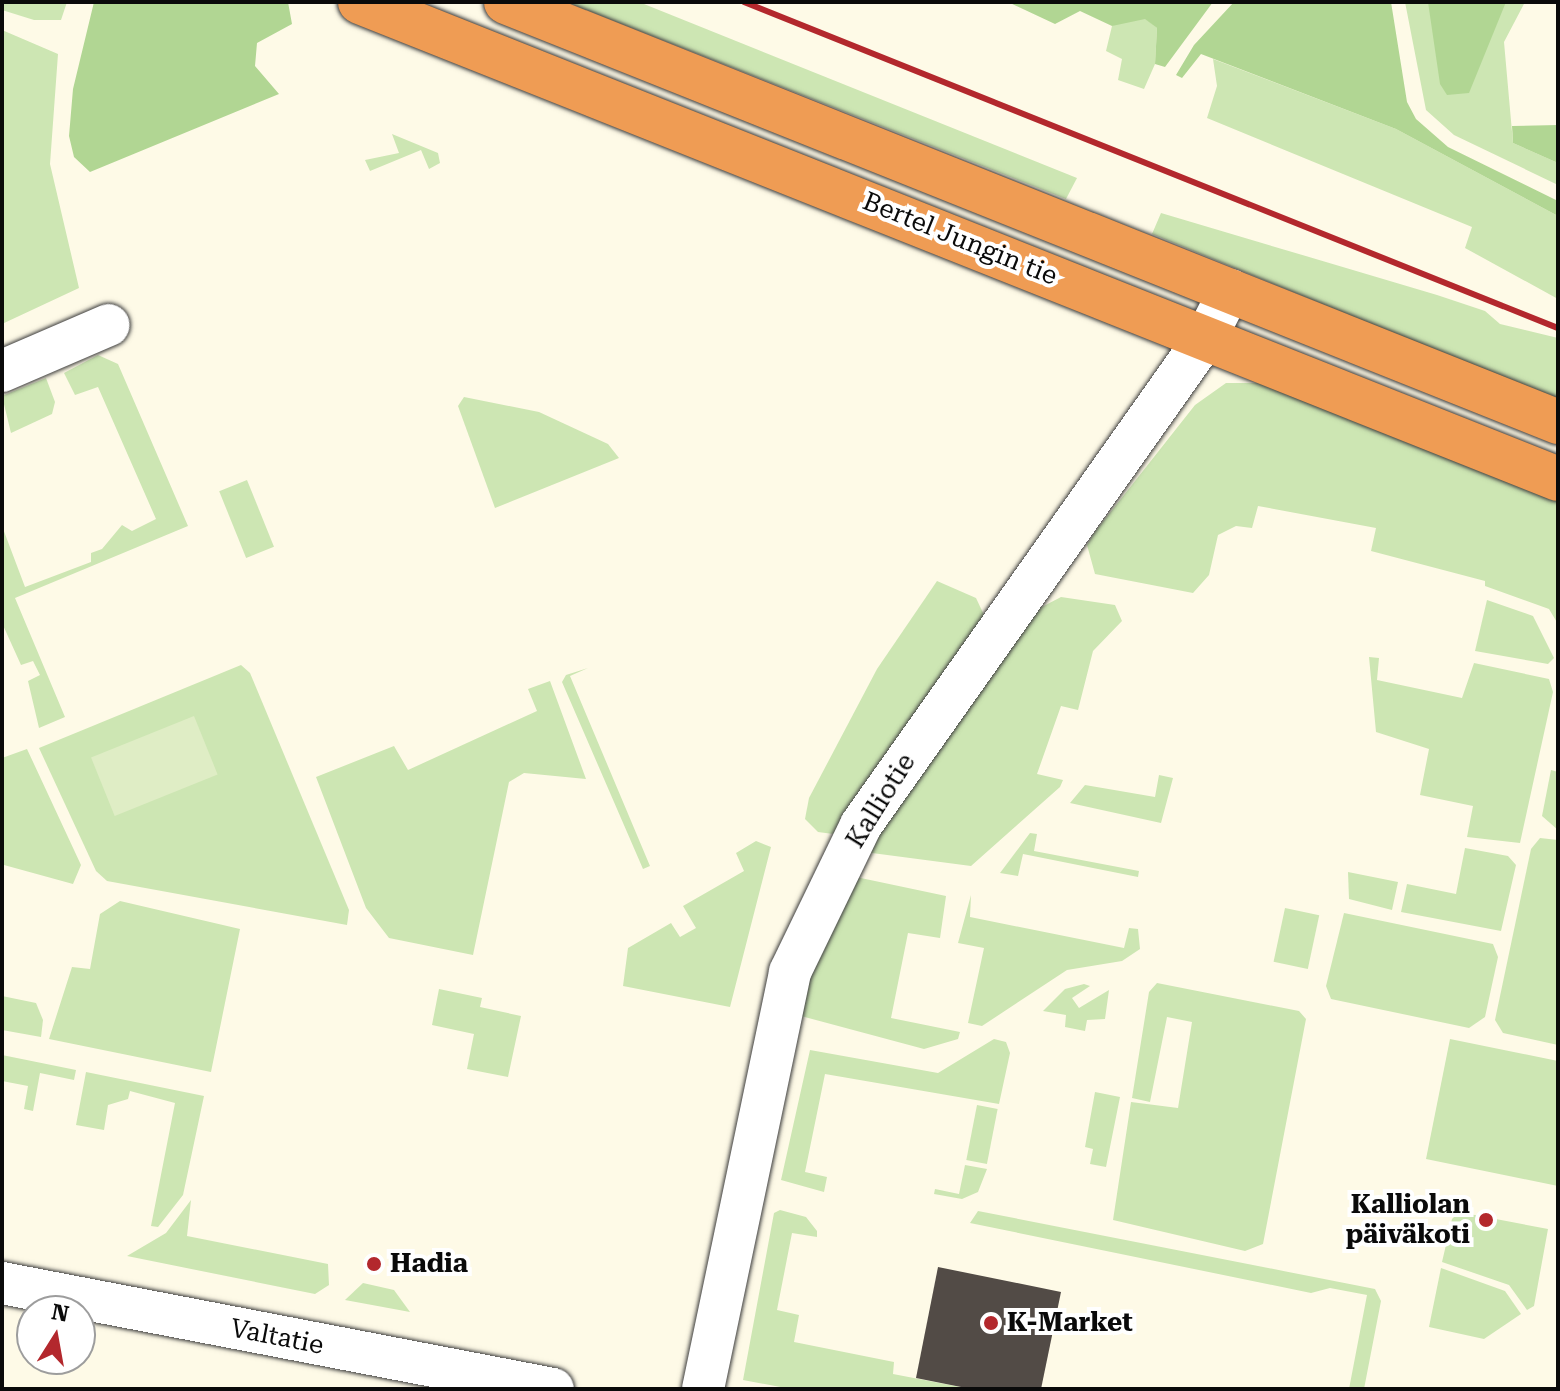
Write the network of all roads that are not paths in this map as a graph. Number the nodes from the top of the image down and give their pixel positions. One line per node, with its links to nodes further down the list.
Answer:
1 (360, 2): 5 (highway, Bertel Jungin tie)
2 (506, 2): 3 (highway, Bertel Jungin tie)
3 (1230, 290): 5 (street, Kalliotie); 7 (highway, Bertel Jungin tie)
4 (109, 325): 6 (street)
5 (1206, 337): 8 (highway, Bertel Jungin tie); 11 (street, Kalliotie)
6 (2, 371)
7 (1558, 422)
8 (1558, 479)
9 (2, 1283): 10 (street, Valtatie)
10 (553, 1389)
11 (703, 1389)

